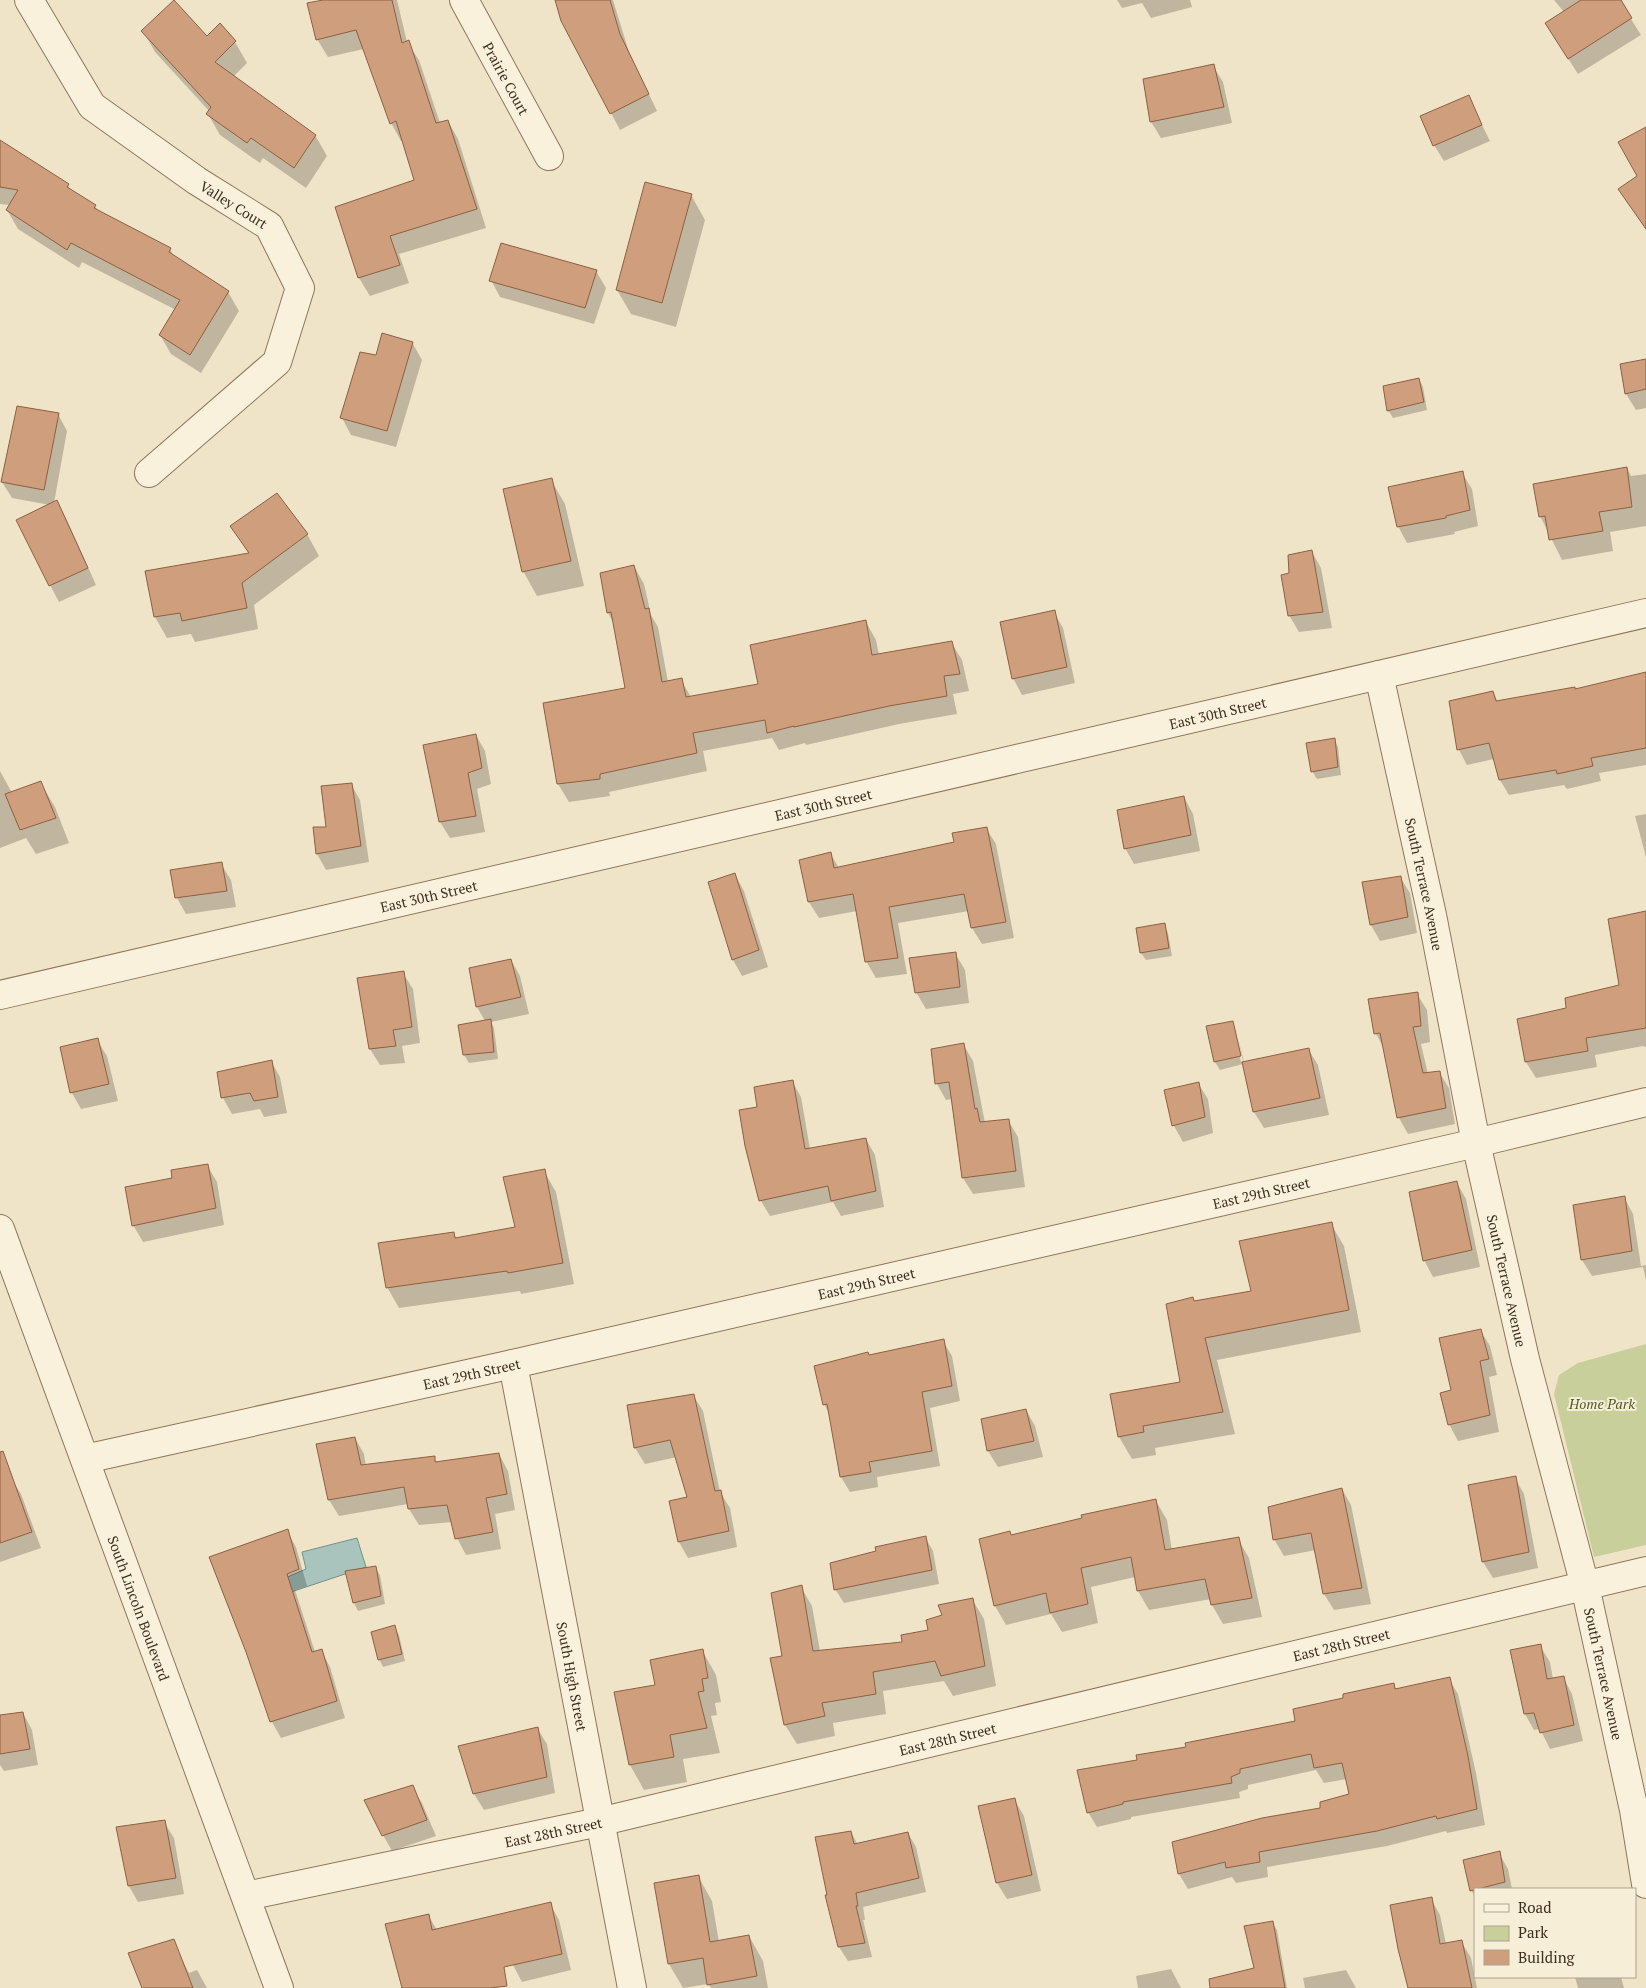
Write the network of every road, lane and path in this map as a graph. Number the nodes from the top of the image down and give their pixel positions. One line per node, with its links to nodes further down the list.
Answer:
1 (29, 0): 4 (street, Valley Court)
2 (464, 0): 3 (street, Prairie Court)
3 (549, 156)
4 (149, 473)
5 (1646, 613): 6 (street, East 30th Street)
6 (1379, 675): 7 (street, East 30th Street); 9 (street, South Terrace Avenue)
7 (0, 995)
8 (1646, 1102): 9 (street, East 29th Street)
9 (1476, 1143): 11 (street, East 29th Street); 14 (street, South Terrace Avenue)
10 (0, 1229): 12 (street, South Lincoln Boulevard)
11 (513, 1364): 12 (street, East 29th Street); 15 (street, South High Street)
12 (85, 1459): 17 (street, South Lincoln Boulevard)
13 (1646, 1571): 14 (street, East 28th Street)
14 (1585, 1586): 15 (street, East 28th Street); 16 (street, South Terrace Avenue)
15 (599, 1822): 17 (street, East 28th Street); 19 (street, South High Street)
16 (1646, 1884)
17 (246, 1896): 18 (street, South Lincoln Boulevard)
18 (278, 1988)
19 (632, 1988)

